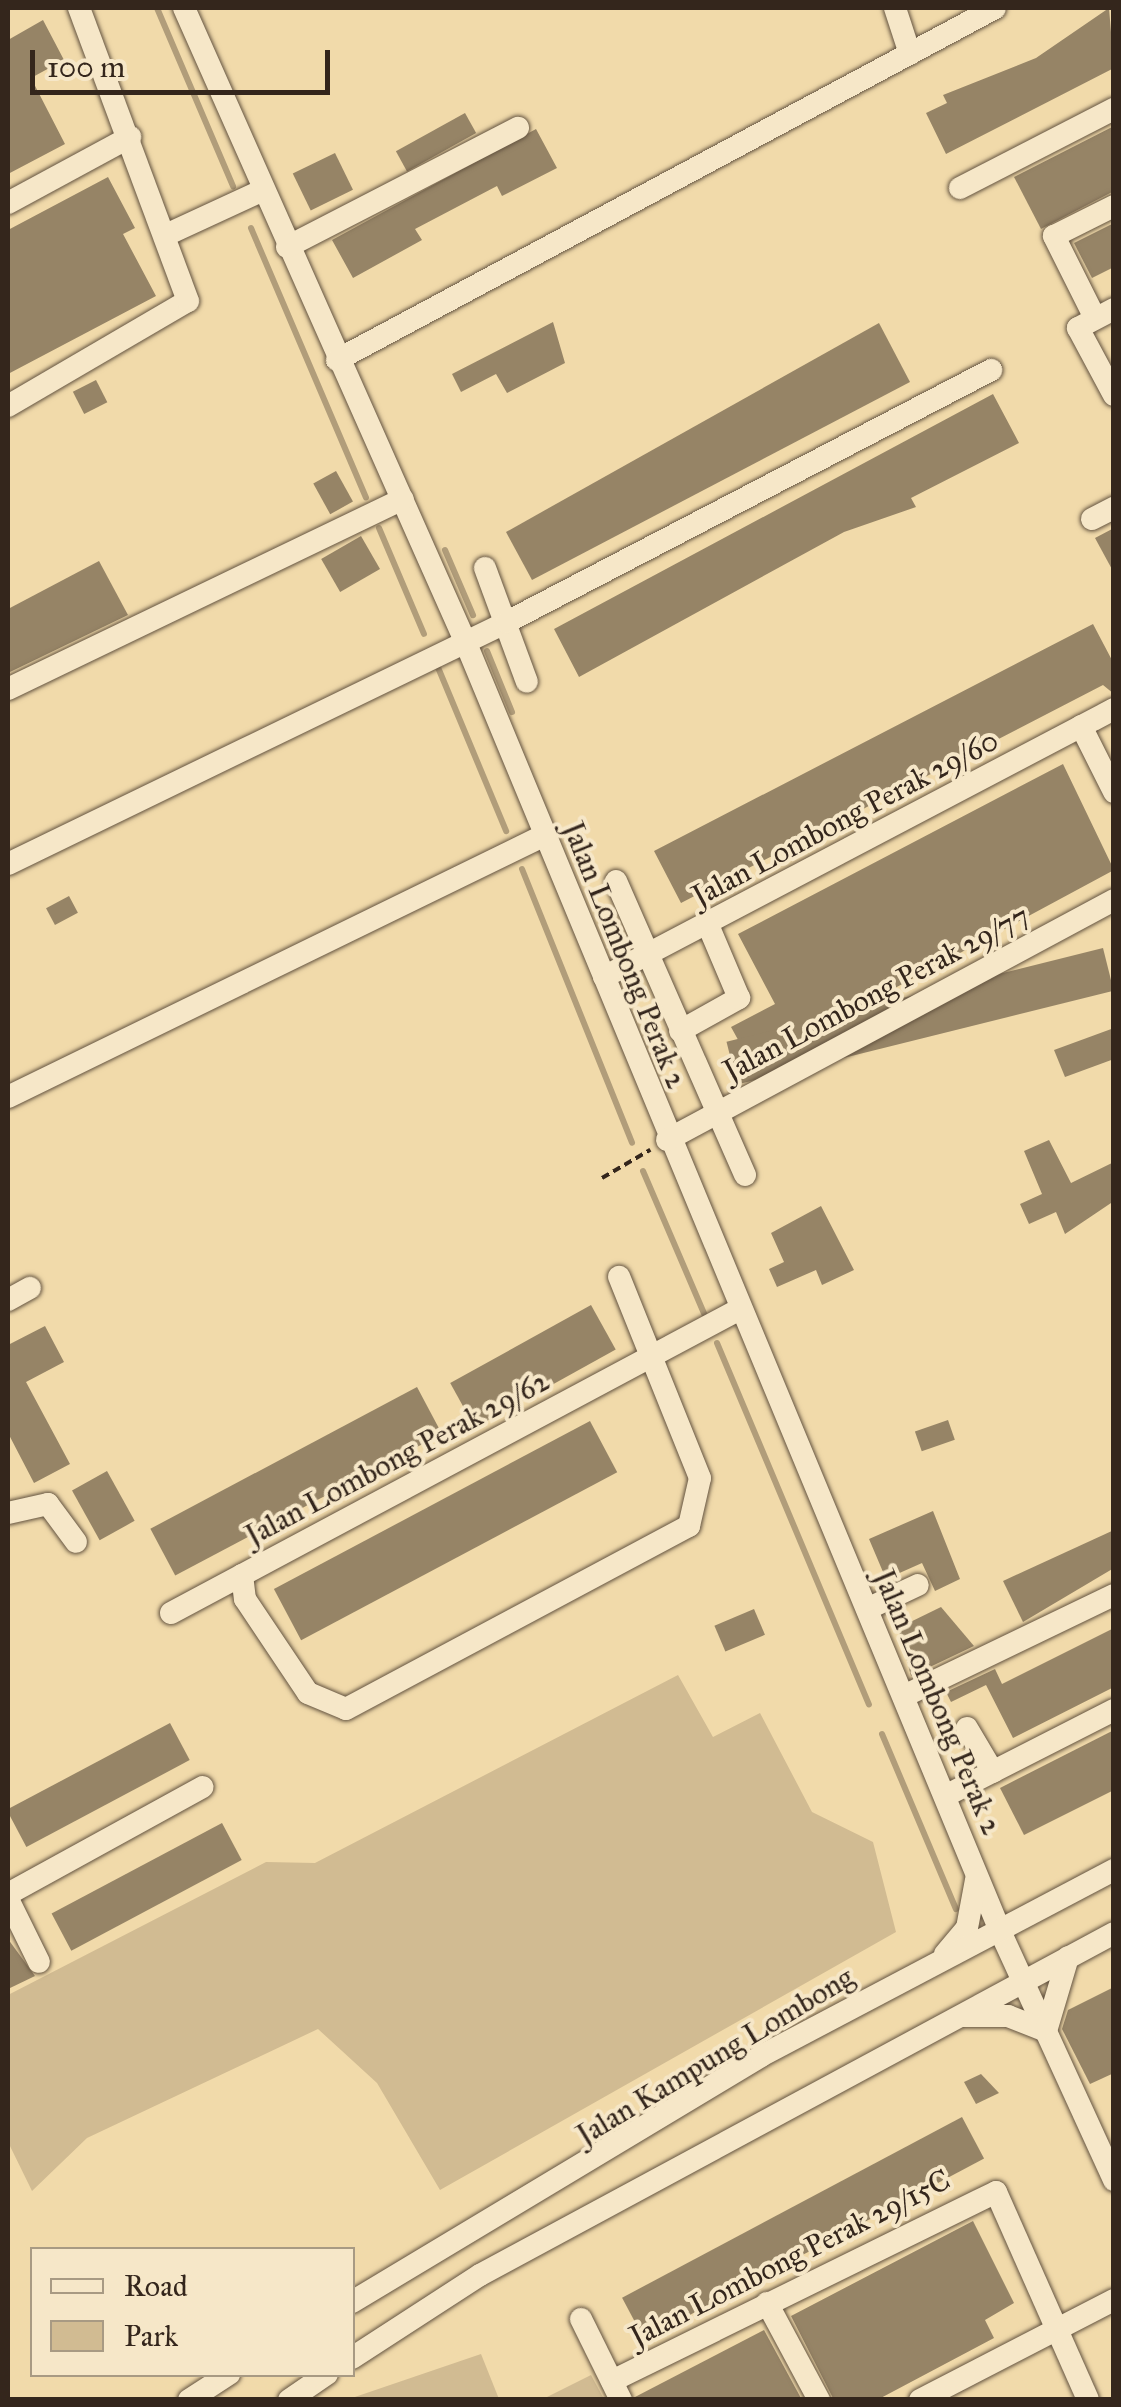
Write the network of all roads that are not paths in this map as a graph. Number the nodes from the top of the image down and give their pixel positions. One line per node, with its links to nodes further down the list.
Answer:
1 (79, 8): 8 (street)
2 (184, 8): 10 (street, Jalan Lombong Perak 2)
3 (896, 8): 5 (street)
4 (995, 8): 5 (street)
5 (910, 54): 16 (street)
6 (1114, 109): 9 (street)
7 (518, 128): 14 (street)
8 (130, 136): 11 (street); 13 (street)
9 (960, 188)
10 (261, 191): 13 (street); 14 (street, Jalan Lombong Perak 2)
11 (8, 203)
12 (1114, 206): 15 (street)
13 (168, 234): 19 (street)
14 (287, 247): 16 (street, Jalan Lombong Perak 2)
15 (1096, 318): 18 (street)
16 (337, 360): 20 (street, Jalan Lombong Perak 2)
17 (991, 370): 24 (street)
18 (1114, 396)
19 (8, 406)
20 (403, 499): 25 (street, Jalan Lombong Perak 2); 27 (street)
21 (1114, 508): 22 (street)
22 (1092, 519)
23 (485, 568): 24 (street)
24 (506, 622): 25 (street); 26 (street)
25 (465, 640): 31 (street, Jalan Lombong Perak 2); 32 (street)
26 (527, 682)
27 (8, 690)
28 (1114, 709): 29 (street, Jalan Lombong Perak 29/60)
29 (1081, 726): 30 (street); 35 (street, Jalan Lombong Perak 29/60)
30 (1114, 792)
31 (545, 835): 37 (street, Jalan Lombong Perak 2); 39 (street)
32 (8, 864)
33 (616, 881): 36 (street)
34 (1114, 900): 40 (street, Jalan Lombong Perak 29/77)
35 (708, 925): 36 (street, Jalan Lombong Perak 29/60); 38 (street)
36 (648, 956): 37 (street, Jalan Lombong Perak 29/60); 38 (street)
37 (604, 977): 41 (street, Jalan Lombong Perak 2)
38 (680, 1031): 40 (street)
39 (8, 1098)
40 (717, 1113): 41 (street, Jalan Lombong Perak 29/77); 42 (street)
41 (667, 1140): 46 (street, Jalan Lombong Perak 2)
42 (745, 1175)
43 (619, 1277): 47 (street)
44 (30, 1288): 45 (street)
45 (8, 1300)
46 (738, 1310): 47 (street, Jalan Lombong Perak 29/62); 53 (street, Jalan Lombong Perak 2)
47 (652, 1356): 50 (street, Jalan Lombong Perak 29/62); 50 (street)
48 (8, 1513): 49 (street)
49 (76, 1542)
50 (242, 1575): 54 (street, Jalan Lombong Perak 29/62)
51 (918, 1584): 53 (street)
52 (1114, 1595): 55 (street)
53 (867, 1609): 55 (street, Jalan Lombong Perak 2)
54 (171, 1613)
55 (904, 1696): 60 (street, Jalan Lombong Perak 2)
56 (1114, 1710): 58 (street)
57 (967, 1728): 58 (street)
58 (993, 1772): 60 (street)
59 (202, 1787): 63 (street)
60 (947, 1795): 62 (street, Jalan Lombong Perak 2)
61 (1114, 1870): 64 (street, Jalan Kampung Lombong)
62 (976, 1873): 64 (street); 65 (street, Jalan Lombong Perak 2); 68 (street)
63 (8, 1897): 69 (street)
64 (1060, 1900): 65 (street, Jalan Kampung Lombong)
65 (1000, 1931): 68 (street, Jalan Kampung Lombong); 70 (street, Jalan Lombong Perak 2)
66 (1114, 1932): 67 (street)
67 (1068, 1957): 70 (street); 72 (street)
68 (940, 1961): 75 (street, Jalan Kampung Lombong)
69 (39, 1962)
70 (1023, 1981): 71 (street); 72 (street, Jalan Lombong Perak 2)
71 (957, 2016): 72 (street); 80 (street)
72 (1046, 2031): 73 (street, Jalan Lombong Perak 2)
73 (1104, 2130): 74 (street, Jalan Lombong Perak 2)
74 (1114, 2180)
75 (355, 2300)
76 (1114, 2300): 79 (street)
77 (767, 2303): 79 (street, Jalan Lombong Perak 29/15C); 83 (street, Jalan Lombong Perak 29/15C); 86 (street)
78 (581, 2319): 83 (street)
79 (1057, 2326): 87 (street); 88 (street)
80 (355, 2356)
81 (224, 2377): 84 (street)
82 (323, 2377): 85 (street)
83 (617, 2390)
84 (188, 2400)
85 (289, 2400)
86 (819, 2400)
87 (920, 2400)
88 (1088, 2400)

